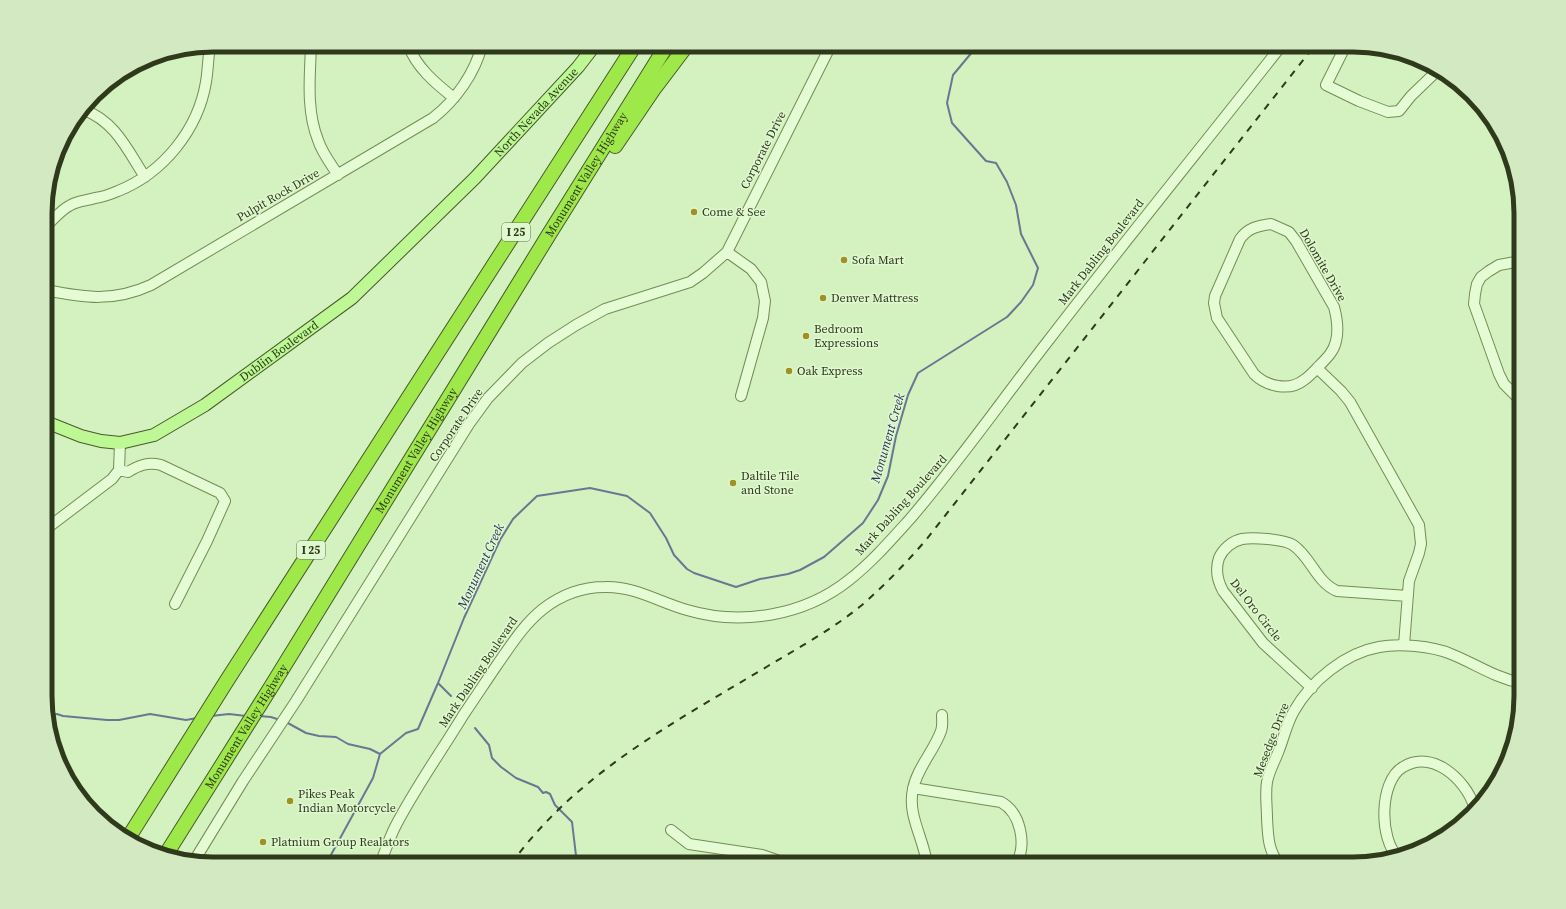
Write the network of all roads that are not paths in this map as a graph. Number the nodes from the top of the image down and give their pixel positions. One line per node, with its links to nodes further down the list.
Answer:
1 (209, 52): 16 (street)
2 (311, 52): 15 (street)
3 (411, 52): 13 (street)
4 (479, 52): 13 (street, Pulpit Rock Drive)
5 (590, 52): 17 (main road, North Nevada Avenue)
6 (631, 52): 38 (highway, I 25)
7 (663, 52): 19 (highway, Monument Valley Highway / I 25)
8 (682, 52): 19 (highway)
9 (827, 52): 20 (street, Corporate Drive)
10 (1276, 52): 47 (street, Mark Dabling Boulevard)
11 (1342, 52): 12 (street)
12 (1434, 74)
13 (454, 98): 15 (street, Pulpit Rock Drive)
14 (88, 112): 16 (street)
15 (338, 175): 22 (street, Pulpit Rock Drive)
16 (145, 177): 18 (street)
17 (475, 178): 27 (main road, Dublin Boulevard)
18 (52, 220)
19 (548, 236): 39 (highway, Monument Valley Highway / I 25)
20 (726, 252): 25 (street); 46 (street, Corporate Drive)
21 (1514, 263): 24 (street)
22 (52, 291)
23 (1317, 368): 23 (street, Dolomite Drive); 30 (street)
24 (1514, 394)
25 (741, 396)
26 (52, 424): 27 (main road, Dublin Boulevard)
27 (120, 442): 28 (street)
28 (119, 470): 29 (street); 31 (street)
29 (52, 524)
30 (1408, 596): 32 (street); 34 (street, Del Oro Circle)
31 (176, 604)
32 (1404, 645): 33 (street, Mesedge Drive); 34 (street, Mesedge Drive)
33 (1514, 681)
34 (1312, 688): 51 (street, Mesedge Drive)
35 (942, 716): 36 (street)
36 (913, 788): 49 (street); 50 (street)
37 (1473, 803): 45 (street)
38 (147, 807): 41 (highway); 42 (highway, I 25)
39 (186, 823): 43 (highway, Monument Valley Highway / I 25); 44 (highway)
40 (671, 830): 48 (street)
41 (127, 832)
42 (131, 834)
43 (168, 851)
44 (171, 852)
45 (1394, 852)
46 (197, 857)
47 (383, 857)
48 (768, 857)
49 (926, 857)
50 (1019, 857)
51 (1274, 857)

